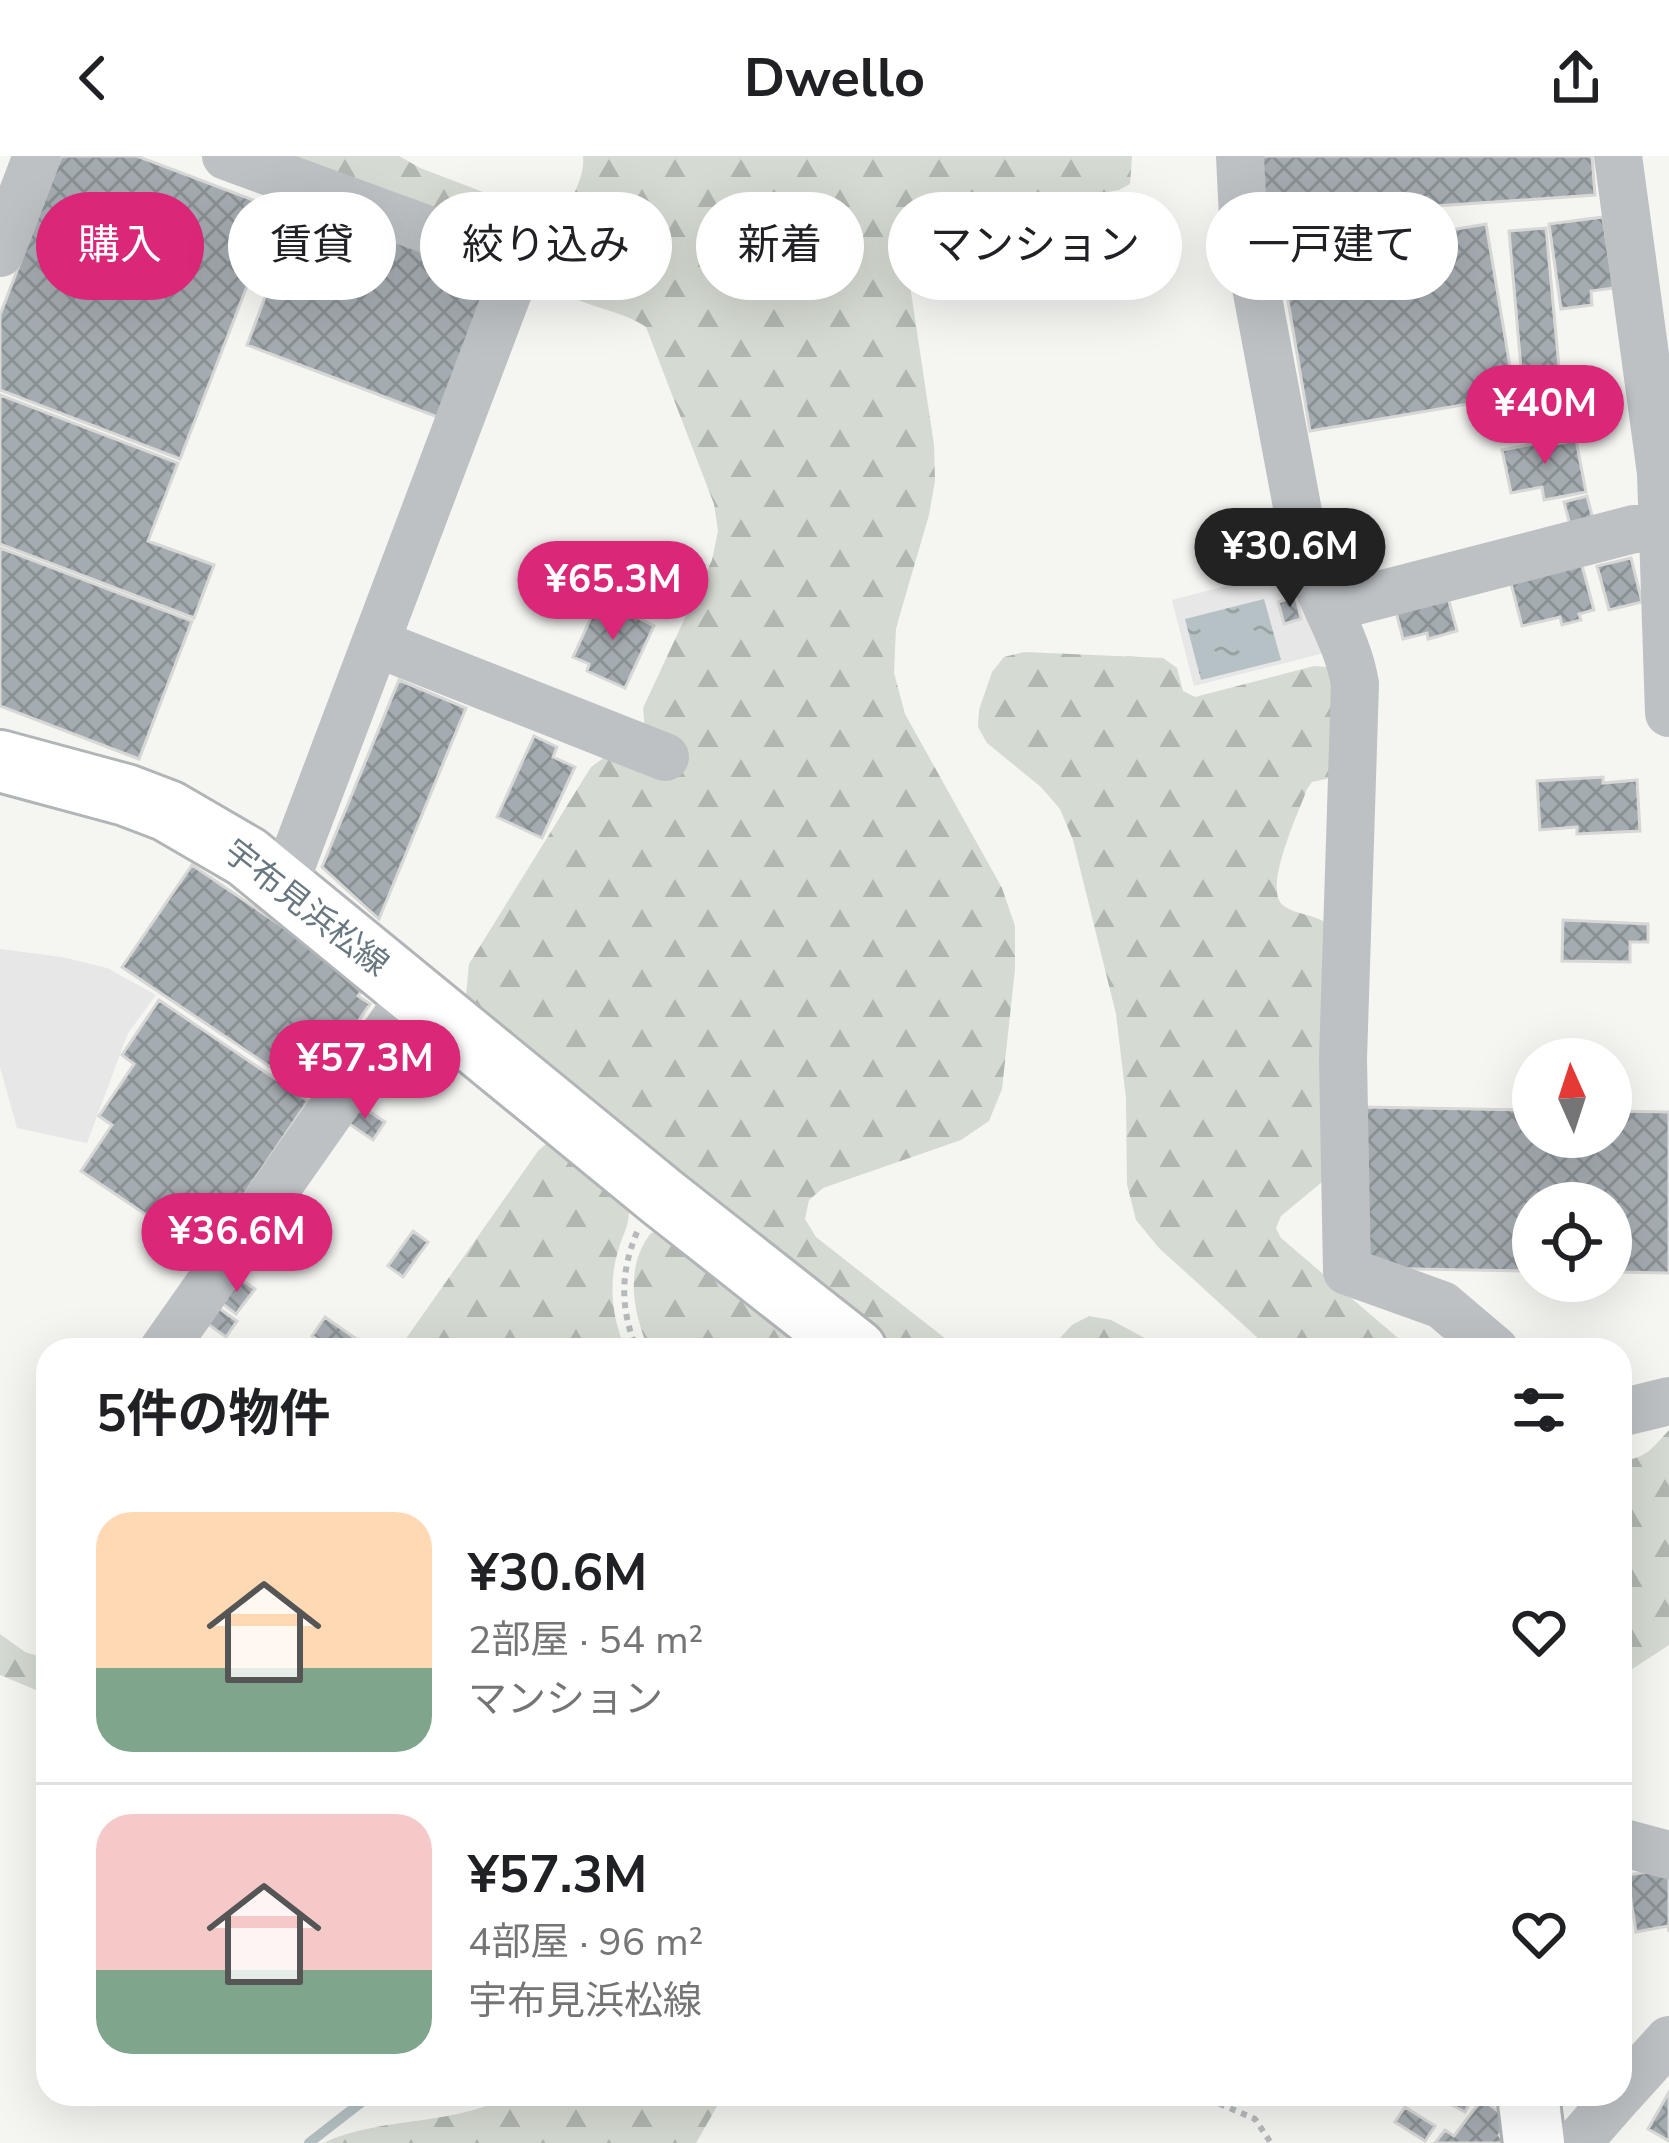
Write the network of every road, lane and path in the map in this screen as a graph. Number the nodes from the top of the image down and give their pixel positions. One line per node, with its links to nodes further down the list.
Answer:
1 (37, 156): 5 (street)
2 (226, 156): 9 (street)
3 (1240, 156): 8 (street)
4 (1618, 156): 6 (street)
5 (0, 253)
6 (1660, 387): 7 (street)
7 (1665, 528): 8 (street); 10 (street)
8 (1331, 613): 19 (street)
9 (376, 643): 11 (street); 13 (street)
10 (1669, 713)
11 (665, 757)
12 (0, 761): 13 (main road, 宇布見浜松線)
13 (278, 880): 14 (main road, 宇布見浜松線)
14 (415, 991): 15 (main road, 宇布見浜松線); 16 (street)
15 (662, 1197): 17 (path); 18 (main road, 宇布見浜松線)
16 (171, 1338)
17 (632, 1338)
18 (841, 1338)
19 (1481, 1338)
20 (1669, 1401): 21 (street)
21 (1632, 1410)
22 (1632, 1845): 23 (street)
23 (1669, 1855)
24 (1669, 2040): 25 (street)
25 (1632, 2081)
26 (1225, 2106): 29 (path)
27 (1529, 2106): 30 (main road)
28 (1609, 2106): 31 (street)
29 (1271, 2143)
30 (1534, 2143)
31 (1577, 2143)

